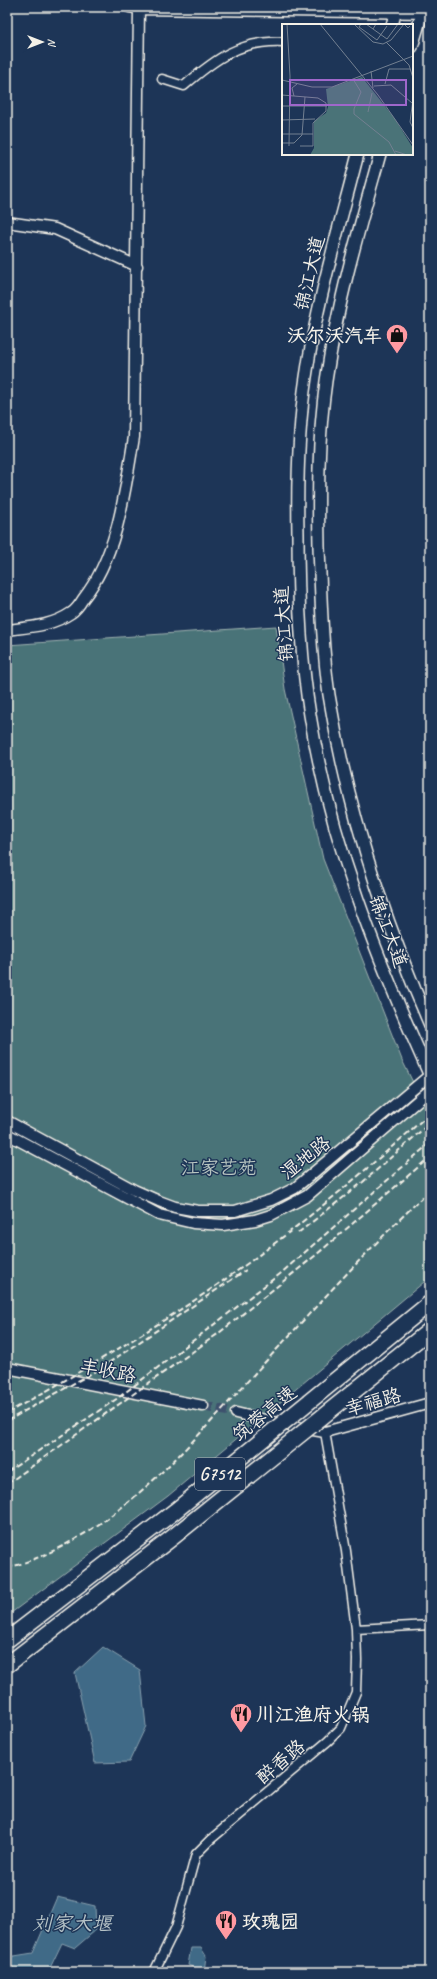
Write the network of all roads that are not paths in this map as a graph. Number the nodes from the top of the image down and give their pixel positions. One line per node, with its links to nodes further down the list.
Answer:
1 (135, 8): 2 (street); 11 (street)
2 (396, 10): 3 (street); 4 (main road)
3 (426, 10): 6 (main road)
4 (392, 24)
5 (282, 42): 7 (street)
6 (413, 44)
7 (162, 79)
8 (358, 155): 14 (main road, 锦江大道)
9 (380, 155): 13 (main road, 锦江大道)
10 (7, 222): 11 (street)
11 (137, 266): 12 (street)
12 (7, 630)
13 (430, 1025)
14 (430, 1076): 18 (street, 湿地路)
15 (430, 1090): 19 (street, 湿地路)
16 (7, 1121): 18 (street, 湿地路)
17 (7, 1134): 19 (street, 湿地路)
18 (91, 1166): 19 (street)
19 (86, 1177)
20 (430, 1303): 29 (highway, 筑蓉高速 / G7512, bridge)
21 (430, 1330): 30 (highway, G7512, bridge)
22 (7, 1368): 24 (street, 丰收路)
23 (430, 1403): 26 (street, 幸福路)
24 (203, 1406)
25 (236, 1413): 26 (street)
26 (325, 1432): 28 (street, 醉香路)
27 (430, 1625): 28 (street)
28 (356, 1629): 31 (street, 醉香路)
29 (7, 1640)
30 (7, 1665)
31 (154, 1972)

